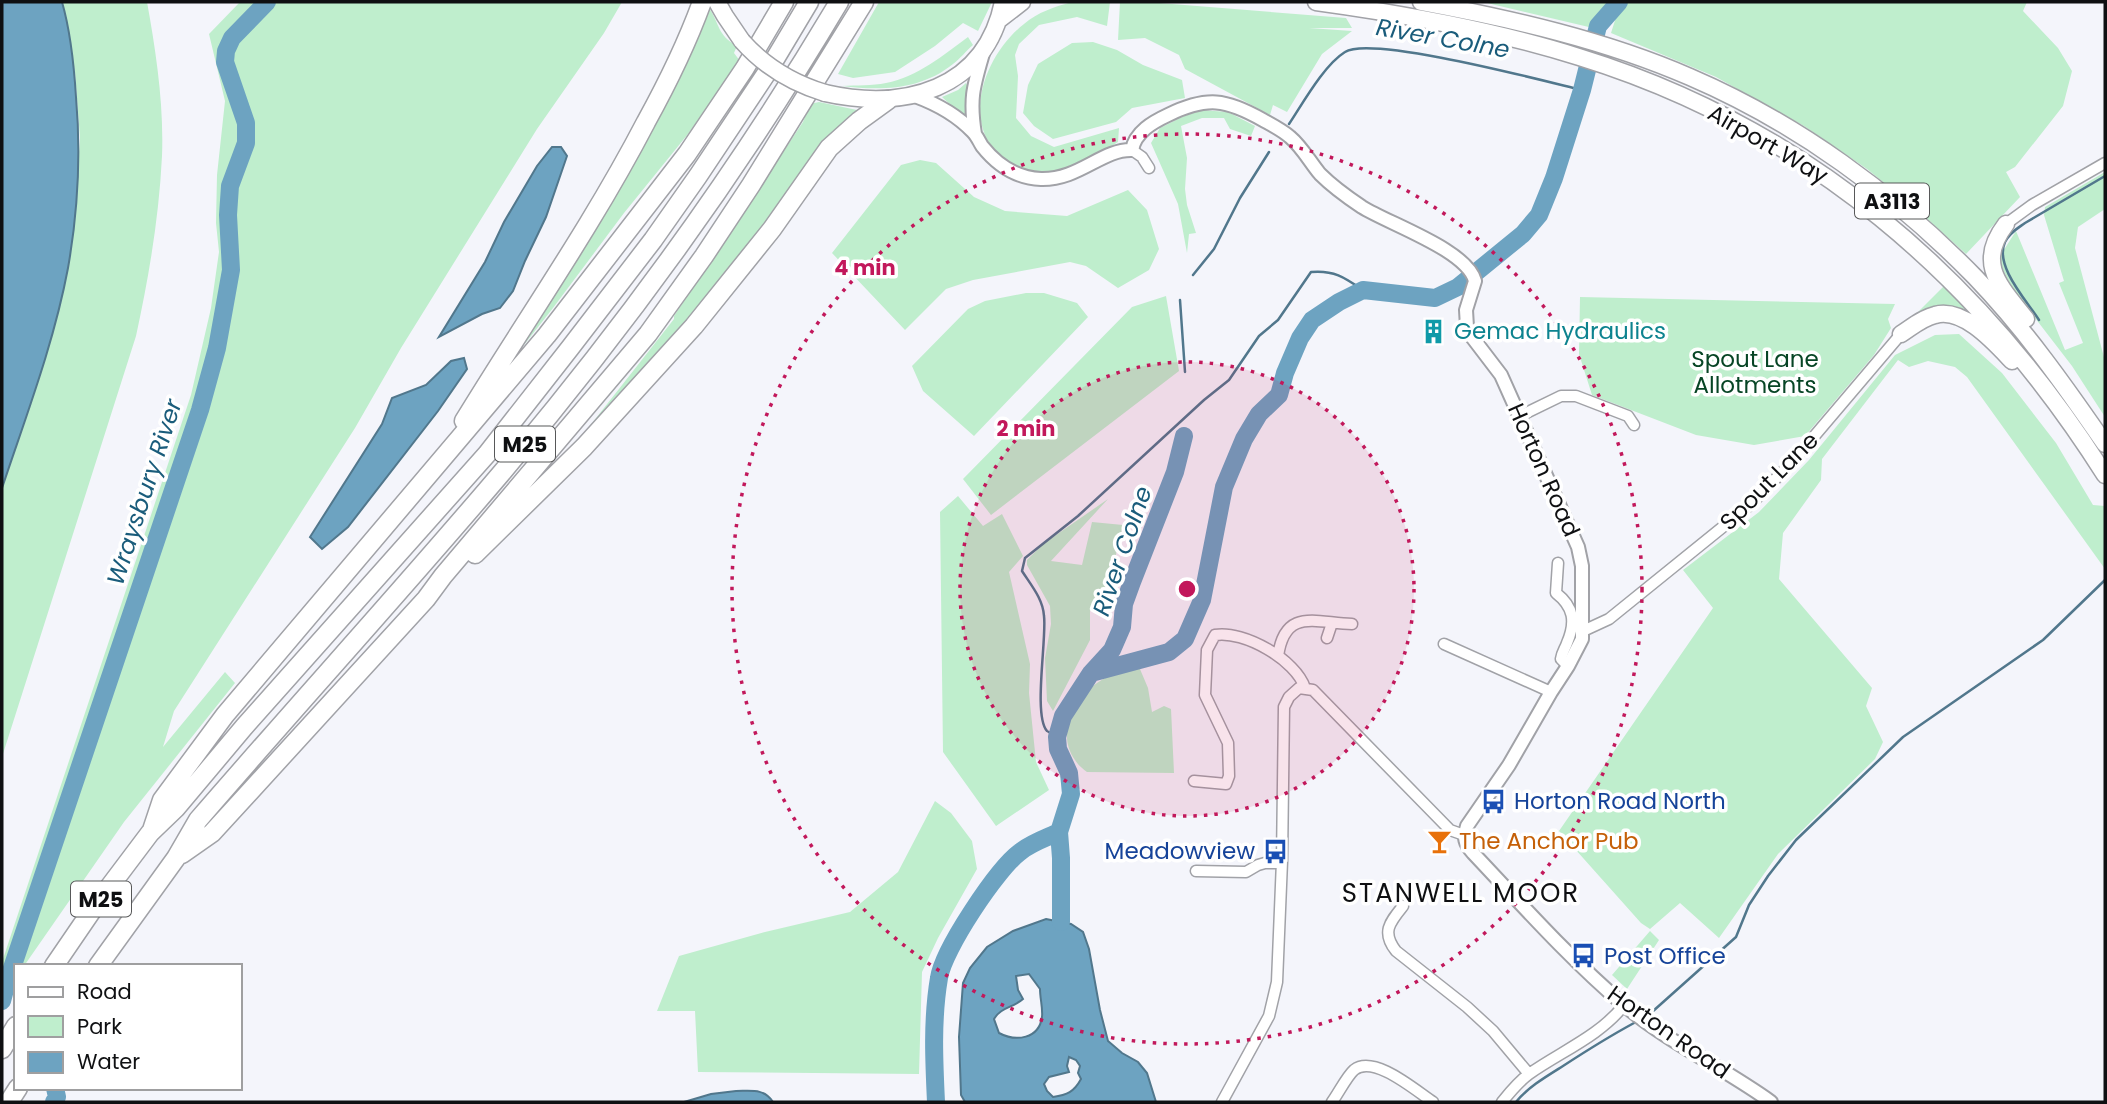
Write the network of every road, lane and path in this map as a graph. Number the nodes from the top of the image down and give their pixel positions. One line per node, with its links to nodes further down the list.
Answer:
1 (702, 2): 26 (highway, M25)
2 (717, 2): 14 (highway, bridge)
3 (784, 2): 26 (highway, M25)
4 (809, 2): 40 (highway, M25)
5 (839, 2): 42 (highway, M25)
6 (864, 2): 29 (highway, M25)
7 (1003, 2): 11 (highway)
8 (1022, 2): 11 (highway)
9 (1316, 2): 21 (highway, Airport Way / A3113)
10 (1421, 2): 22 (highway, Airport Way / A3113)
11 (1000, 19): 12 (highway)
12 (984, 50): 13 (highway); 15 (street)
13 (915, 96): 14 (highway); 15 (street)
14 (888, 100): 29 (highway, M25)
15 (975, 134): 16 (street)
16 (1132, 150): 18 (street); 23 (street, Horton Road)
17 (2105, 163): 19 (street)
18 (1149, 168)
19 (2006, 224): 22 (highway)
20 (1901, 334): 21 (highway); 32 (street, Spout Lane)
21 (2039, 381): 27 (highway, Airport Way / A3113)
22 (2071, 394): 25 (highway, Airport Way / A3113)
23 (1520, 416): 24 (street); 32 (street, Horton Road)
24 (1634, 425)
25 (2105, 444)
26 (443, 456): 40 (highway, M25)
27 (2105, 475)
28 (1558, 563): 36 (street)
29 (426, 599): 42 (highway, M25)
30 (1332, 623): 31 (street); 33 (street); 35 (street)
31 (1352, 624)
32 (1583, 631): 36 (street, Horton Road)
33 (1327, 638)
34 (1451, 643): 38 (street)
35 (1278, 656): 37 (street); 39 (street)
36 (1568, 666): 38 (street, Horton Road)
37 (1305, 688): 41 (street); 43 (street)
38 (1551, 692): 41 (street, Horton Road)
39 (1194, 781)
40 (150, 833): 46 (highway, M25)
41 (1464, 835): 48 (street, Horton Road)
42 (176, 858): 47 (highway, M25)
43 (1282, 863): 44 (street); 52 (street)
44 (1196, 871)
45 (1403, 906): 51 (street)
46 (55, 964)
47 (99, 964)
48 (1624, 1005): 51 (street); 56 (street, Horton Road)
49 (14, 1029): 50 (highway)
50 (2, 1048)
51 (1529, 1074): 55 (street)
52 (1222, 1102)
53 (1332, 1102): 54 (street)
54 (1433, 1102)
55 (1502, 1102)
56 (1771, 1102)

